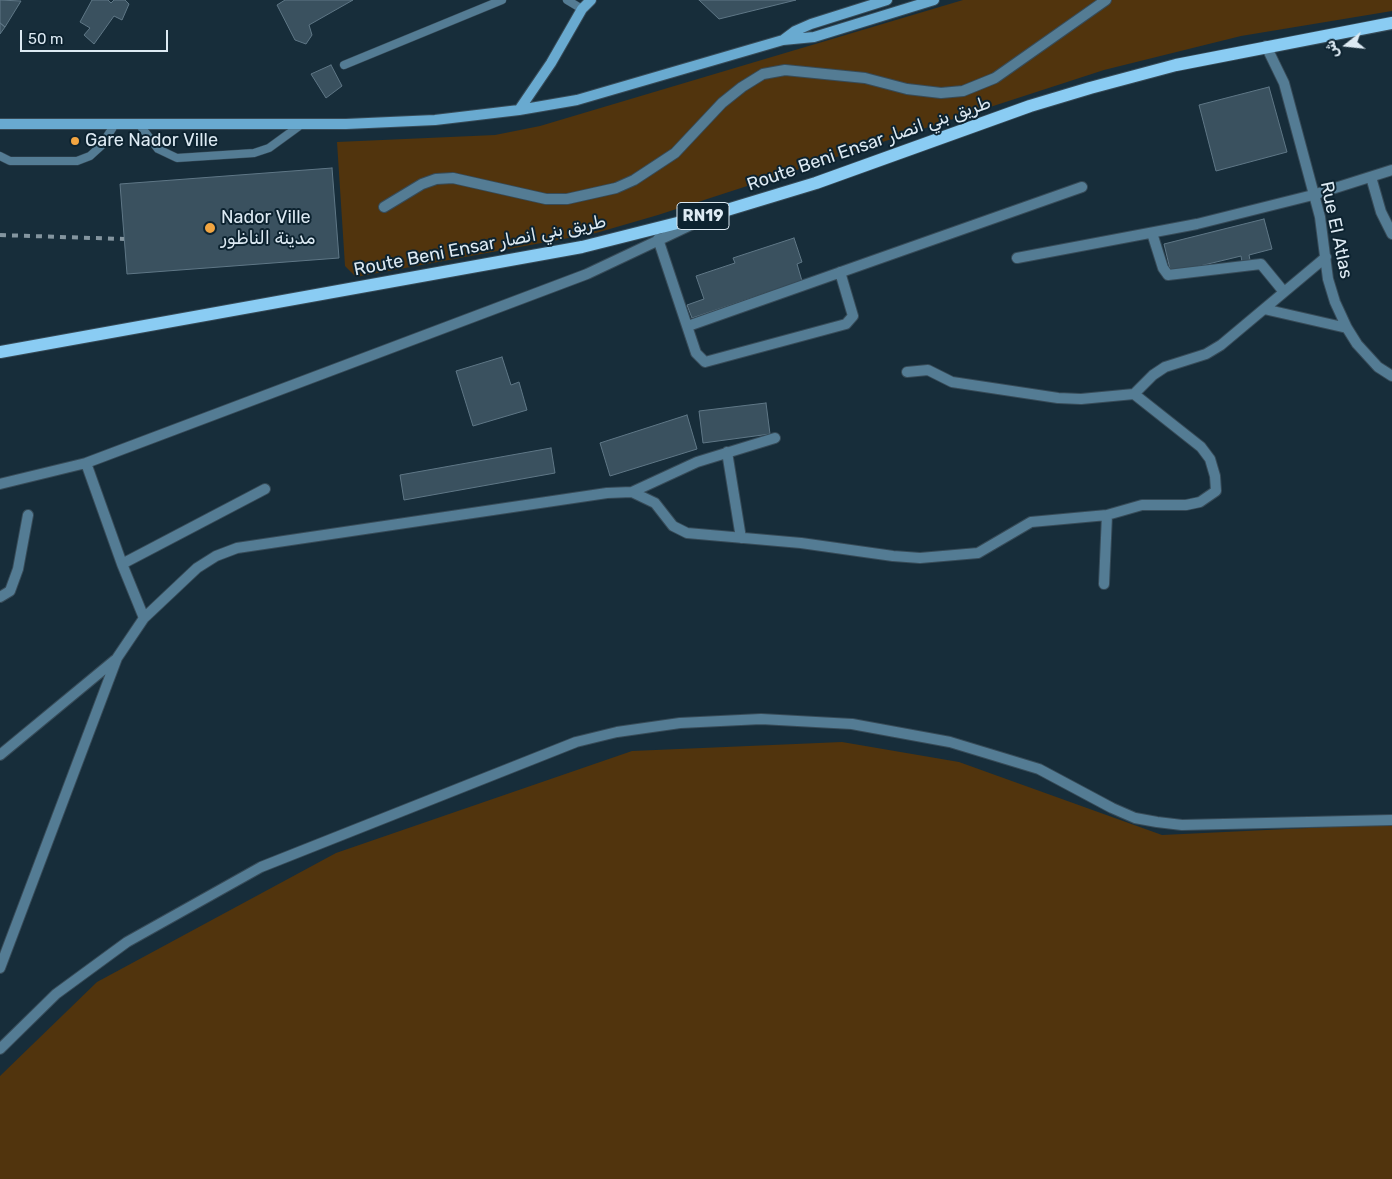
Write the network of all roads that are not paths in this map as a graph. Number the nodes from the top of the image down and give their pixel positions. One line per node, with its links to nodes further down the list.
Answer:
1 (502, 0): 11 (lane)
2 (567, 0): 7 (lane)
3 (591, 0): 7 (main road)
4 (887, 0): 9 (main road)
5 (934, 0): 9 (main road)
6 (1106, 0): 22 (street)
7 (582, 9): 12 (main road)
8 (1392, 23): 10 (main road, Route Beni Ensar طريق بني انصار / RN19)
9 (783, 40): 12 (main road)
10 (1266, 46): 21 (street, Rue El Atlas); 23 (main road, Route Beni Ensar طريق بني انصار / RN19)
11 (344, 66)
12 (519, 110): 16 (main road)
13 (0, 124): 14 (main road)
14 (115, 124): 15 (main road); 17 (lane)
15 (139, 124): 16 (main road); 16 (lane)
16 (302, 124)
17 (0, 156)
18 (1392, 170): 19 (street)
19 (1371, 177): 21 (street); 25 (street)
20 (1082, 187): 29 (street)
21 (1313, 194): 24 (street); 27 (street, Rue El Atlas)
22 (384, 207)
23 (717, 213): 26 (street); 34 (main road, Route Beni Ensar طريق بني انصار / RN19)
24 (1152, 233): 28 (street); 30 (street)
25 (1392, 234)
26 (658, 240): 32 (street); 40 (street)
27 (1326, 257): 30 (street); 33 (street, Rue El Atlas)
28 (1017, 258)
29 (840, 272): 32 (street); 32 (street)
30 (1284, 292): 31 (street)
31 (1264, 309): 33 (street); 37 (street)
32 (688, 326)
33 (1347, 328): 36 (street, Rue El Atlas)
34 (0, 352)
35 (907, 372): 37 (street)
36 (1392, 376)
37 (1134, 394): 45 (street)
38 (775, 438): 39 (street)
39 (727, 452): 43 (street); 46 (street)
40 (86, 463): 41 (street); 47 (street)
41 (0, 484)
42 (265, 489): 47 (street)
43 (632, 492): 46 (street); 50 (street)
44 (28, 515): 49 (street)
45 (1107, 515): 46 (street); 48 (street)
46 (741, 538)
47 (122, 564): 50 (street)
48 (1104, 584)
49 (0, 597)
50 (144, 618): 51 (street)
51 (118, 658): 52 (street); 54 (street)
52 (0, 755)
53 (1392, 820): 55 (street)
54 (0, 968)
55 (0, 1049)

